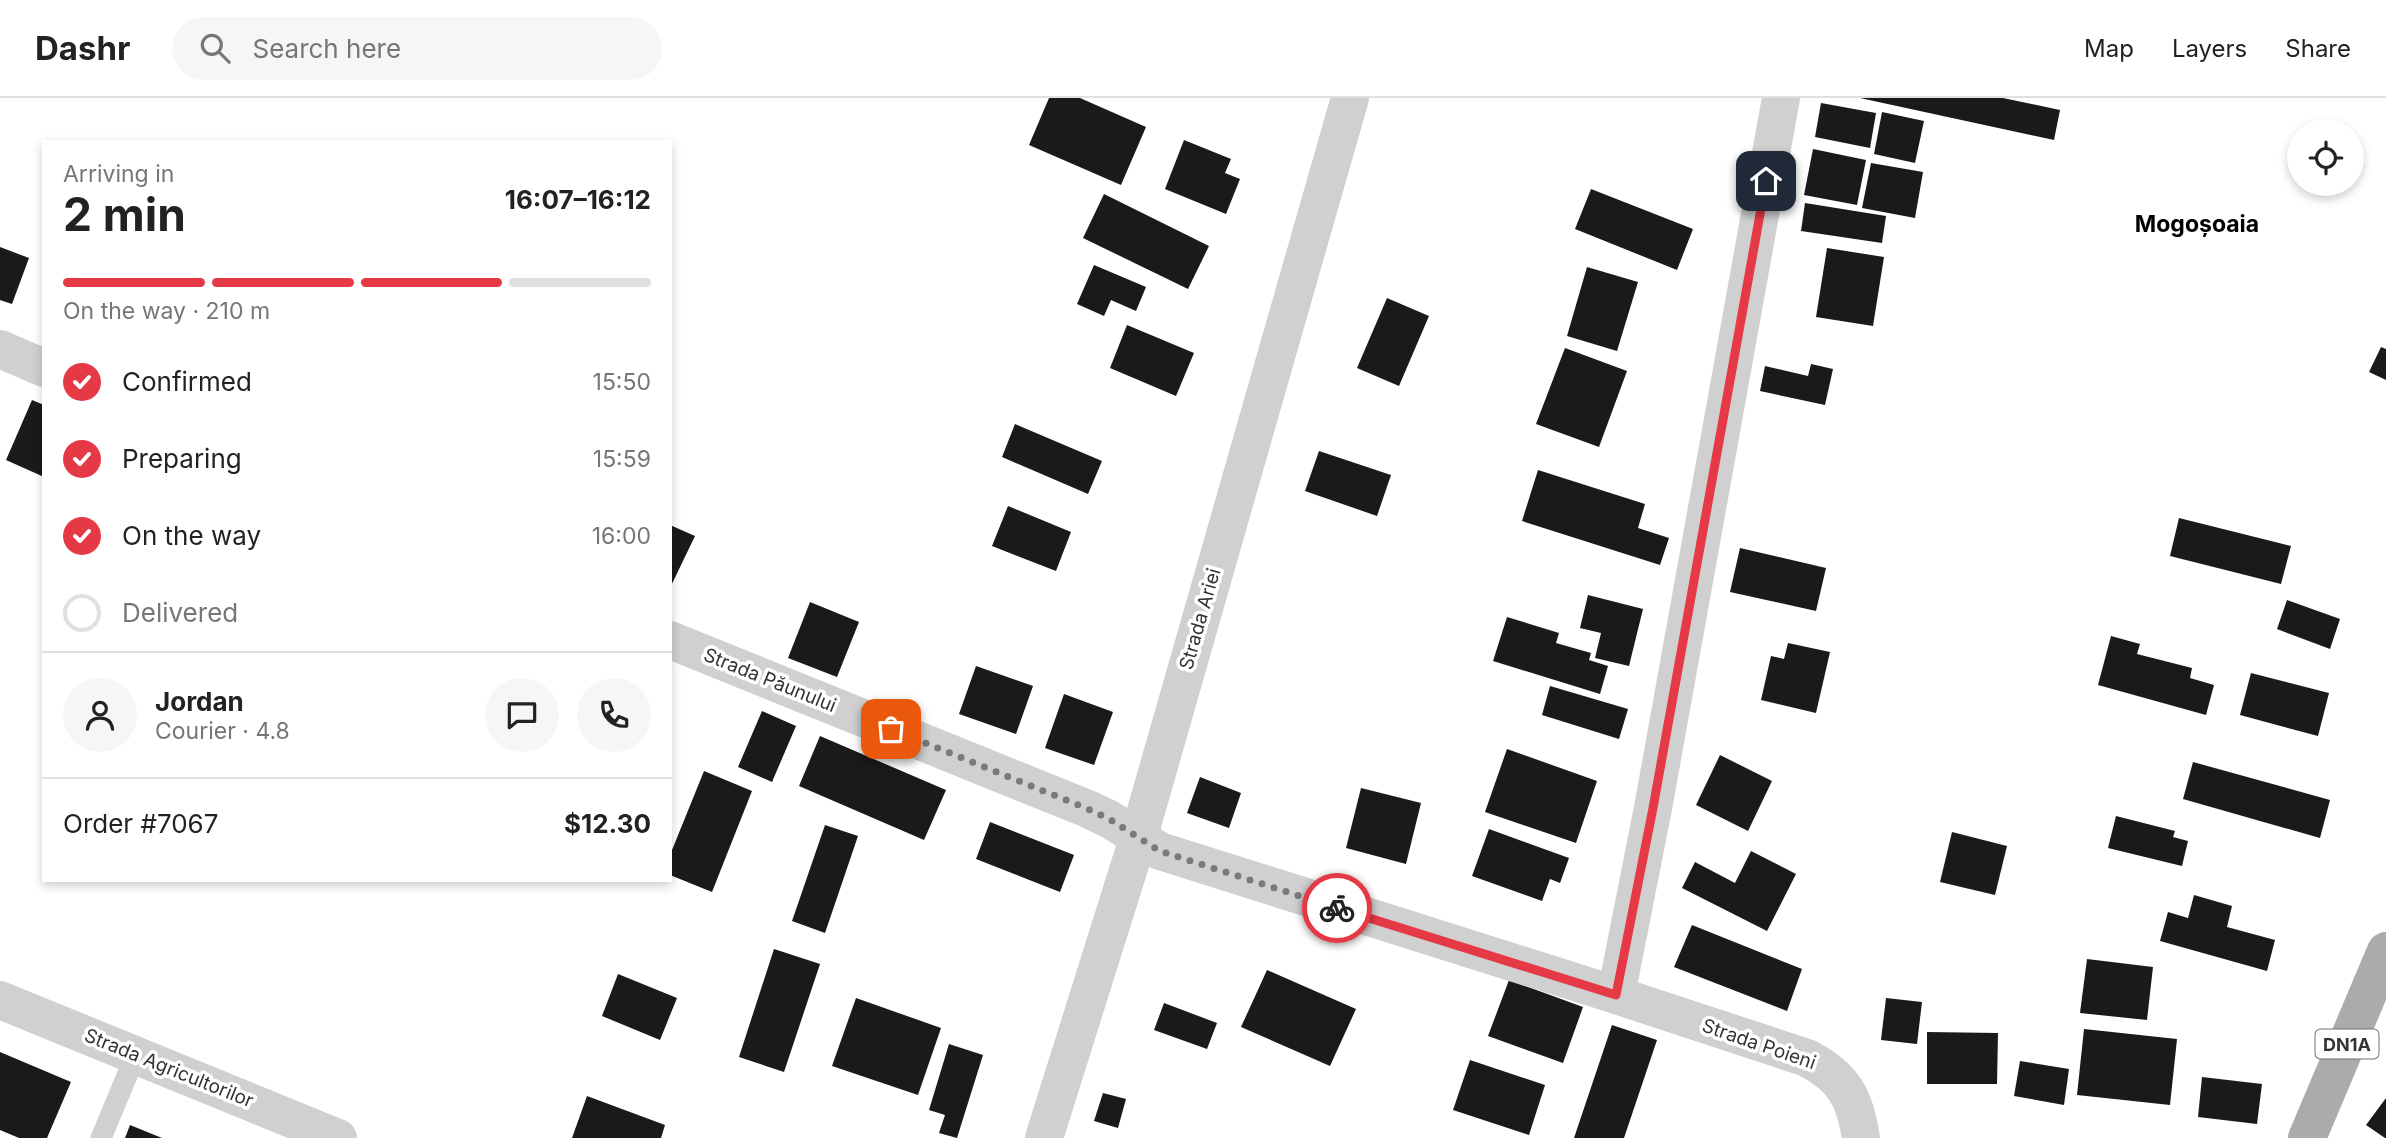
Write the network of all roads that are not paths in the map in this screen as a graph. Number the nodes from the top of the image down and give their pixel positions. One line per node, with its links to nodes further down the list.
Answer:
1 (1350, 98): 6 (street, Strada Ariei)
2 (1781, 98): 8 (street)
3 (0, 349): 4 (street)
4 (42, 367)
5 (672, 641): 6 (street, Strada Păunului)
6 (1138, 839): 8 (street, Strada Poieni); 13 (street, Strada Ariei)
7 (2386, 951): 15 (main road, DN1A)
8 (1616, 995): 14 (street, Strada Poieni)
9 (0, 999): 10 (street, Strada Agricultorilor)
10 (136, 1054): 11 (lane); 12 (street, Strada Agricultorilor)
11 (101, 1138)
12 (338, 1138)
13 (1044, 1138)
14 (1861, 1138)
15 (2307, 1138)

